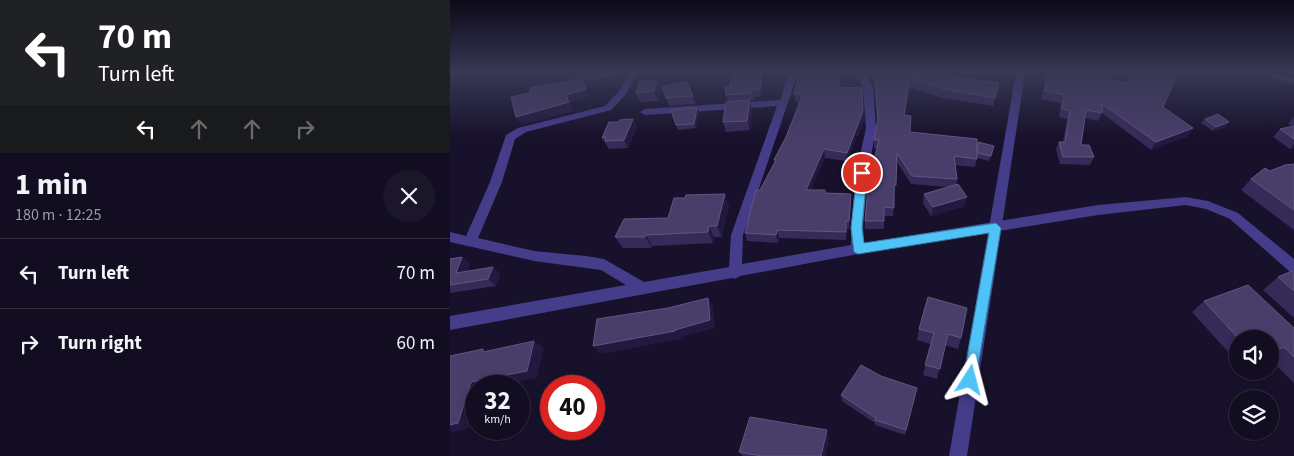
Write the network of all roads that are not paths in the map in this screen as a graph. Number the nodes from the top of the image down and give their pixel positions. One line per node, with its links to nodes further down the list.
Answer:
1 (621, 94): 9 (street)
2 (786, 94): 5 (street)
3 (868, 94): 10 (street)
4 (1018, 94): 7 (street)
5 (783, 103): 6 (street); 12 (street)
6 (645, 112)
7 (996, 228): 10 (street); 11 (street); 15 (street)
8 (450, 237): 9 (street)
9 (470, 241): 13 (street)
10 (858, 249): 12 (street)
11 (1294, 267)
12 (735, 273): 13 (street)
13 (642, 288): 14 (street)
14 (450, 323)
15 (958, 456)

